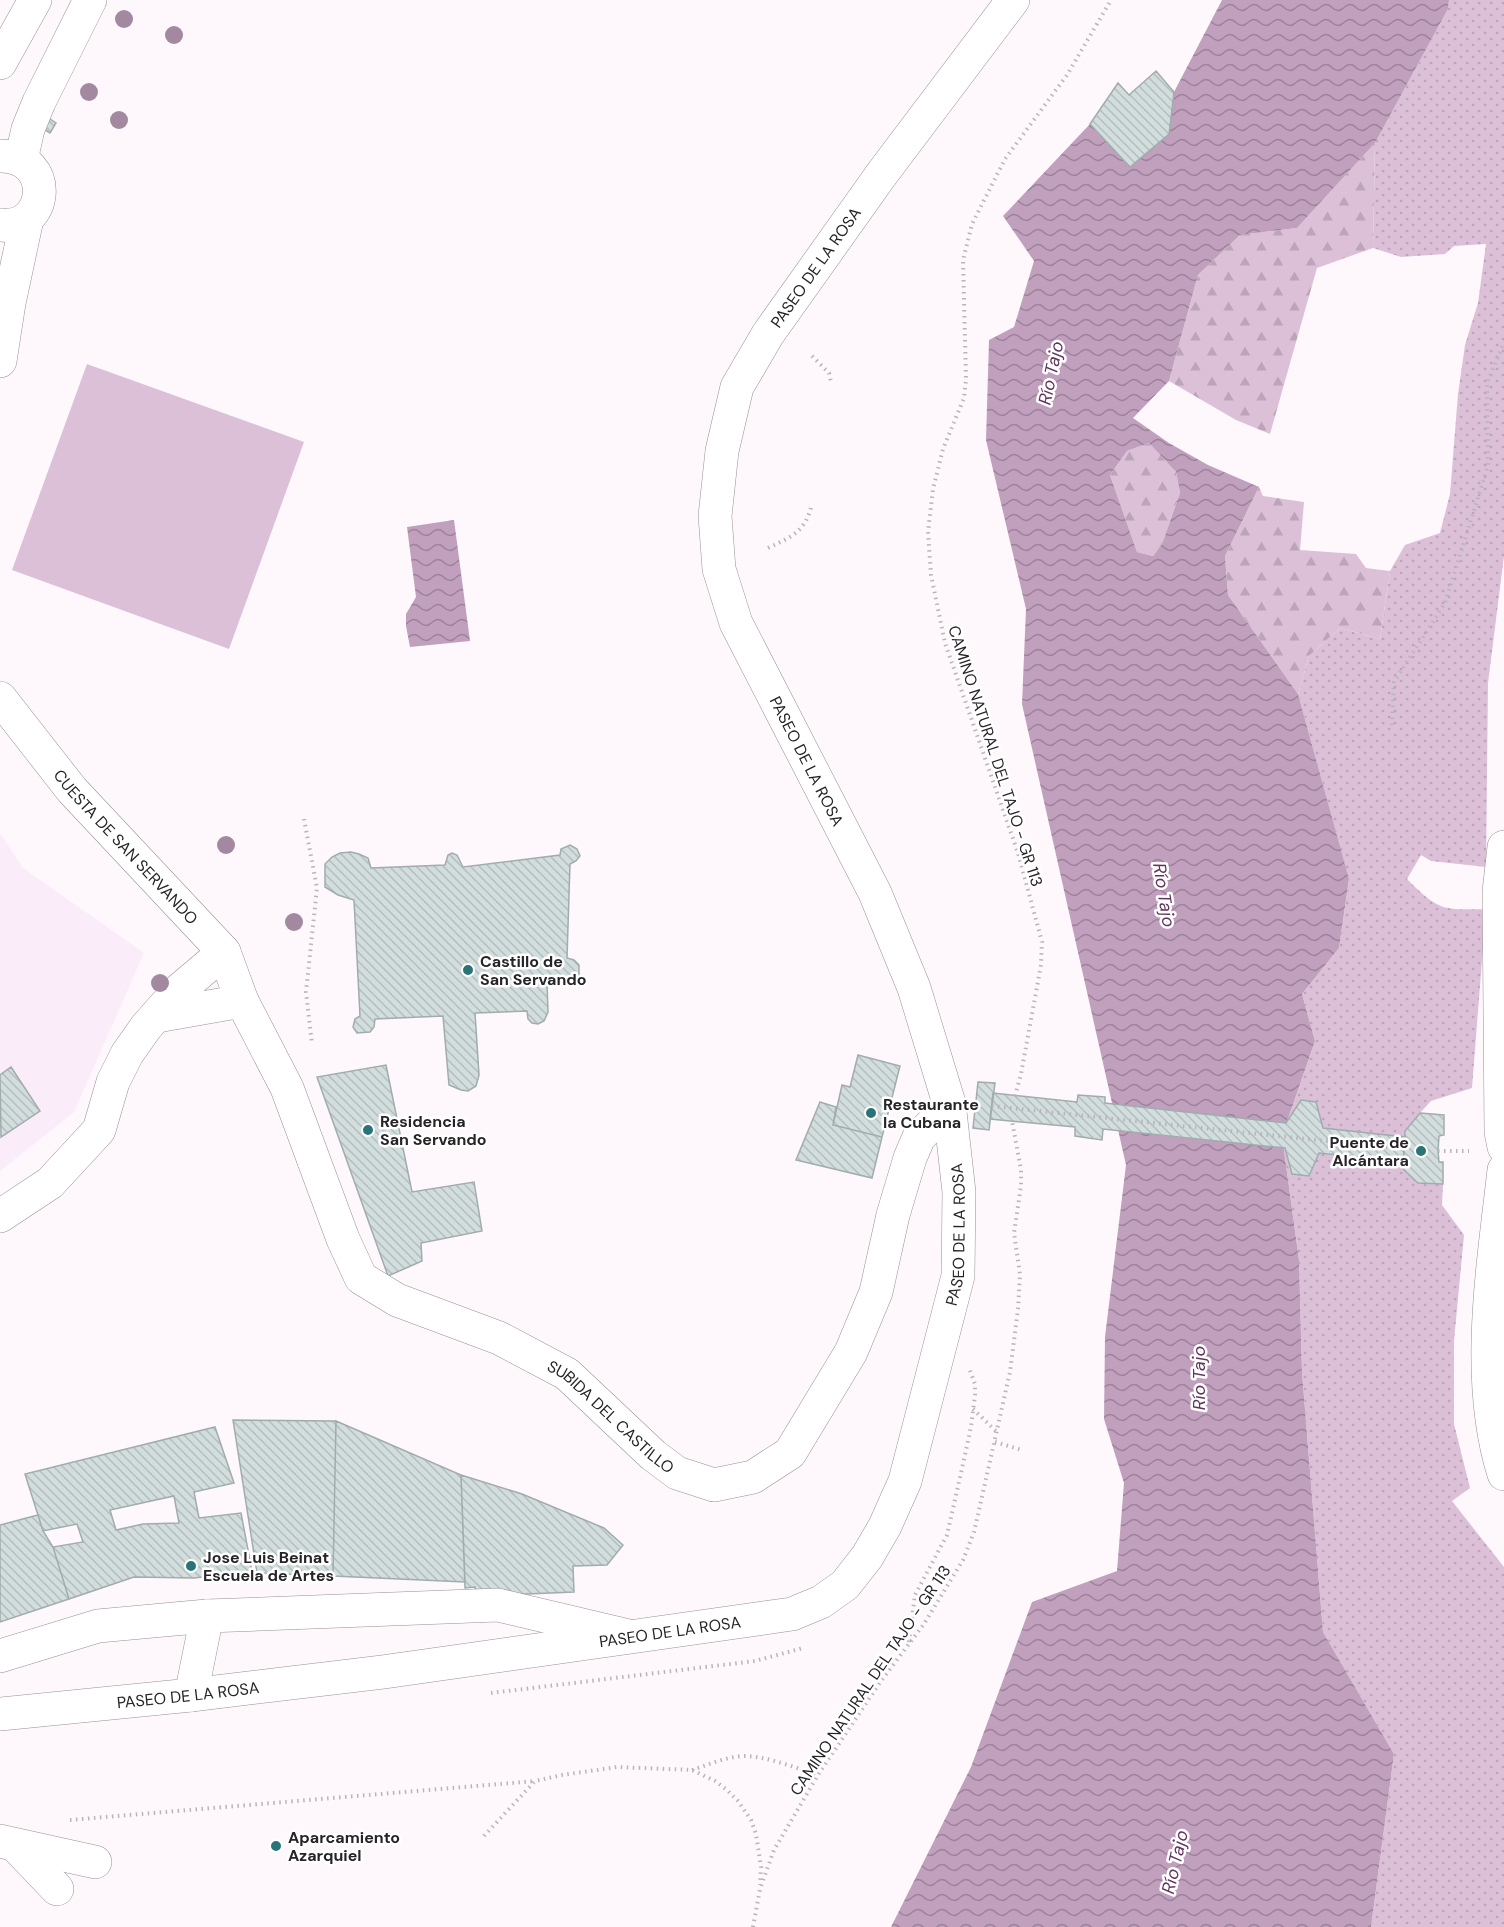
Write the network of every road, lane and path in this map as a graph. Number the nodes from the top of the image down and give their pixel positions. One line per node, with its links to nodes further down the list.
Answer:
1 (35, 0): 5 (street)
2 (90, 0): 6 (street)
3 (1013, 0): 27 (street, PASEO DE LA ROSA)
4 (1111, 0): 25 (path, CAMINO NATURAL DEL TAJO - GR 113)
5 (0, 63)
6 (11, 158): 7 (street)
7 (13, 222): 9 (street)
8 (0, 264): 9 (street)
9 (9, 303): 12 (street)
10 (1504, 342): 17 (path)
11 (812, 356): 13 (path)
12 (0, 361)
13 (831, 382)
14 (812, 504): 15 (path)
15 (768, 548)
16 (0, 698): 21 (street, CUESTA DE SAN SERVANDO)
17 (1392, 725)
18 (304, 819): 24 (path)
19 (1504, 847): 20 (street)
20 (1502, 887): 29 (street)
21 (224, 952): 22 (street, CUESTA DE SAN SERVANDO); 23 (street)
22 (242, 1001): 23 (street); 27 (street, SUBIDA DEL CASTILLO)
23 (157, 1016): 34 (street)
24 (312, 1044)
25 (1015, 1096)
26 (992, 1106): 30 (path, bridge)
27 (950, 1120): 43 (street, PASEO DE LA ROSA)
28 (1012, 1121): 38 (path, CAMINO NATURAL DEL TAJO - GR 113)
29 (1504, 1147)
30 (1403, 1149)
31 (1438, 1150): 32 (path)
32 (1469, 1151)
33 (1504, 1170): 35 (street)
34 (0, 1216)
35 (1499, 1267): 41 (street)
36 (969, 1360): 37 (path)
37 (973, 1409): 38 (path); 44 (path)
38 (997, 1432): 39 (path, CAMINO NATURAL DEL TAJO - GR 113)
39 (995, 1442): 40 (path); 44 (path, CAMINO NATURAL DEL TAJO - GR 113)
40 (1022, 1449)
41 (1504, 1474)
42 (207, 1616): 43 (street); 45 (street); 46 (street)
43 (631, 1637): 46 (street, PASEO DE LA ROSA)
44 (909, 1643): 49 (path, CAMINO NATURAL DEL TAJO - GR 113)
45 (0, 1656)
46 (191, 1695): 47 (street, PASEO DE LA ROSA)
47 (0, 1714)
48 (692, 1770): 49 (path); 50 (path); 56 (path)
49 (818, 1775): 56 (path, CAMINO NATURAL DEL TAJO - GR 113)
50 (535, 1781): 51 (path); 52 (path)
51 (62, 1821)
52 (484, 1836)
53 (7, 1843): 54 (street); 55 (street)
54 (95, 1862)
55 (57, 1889)
56 (760, 1889): 57 (path, CAMINO NATURAL DEL TAJO - GR 113)
57 (753, 1927)

